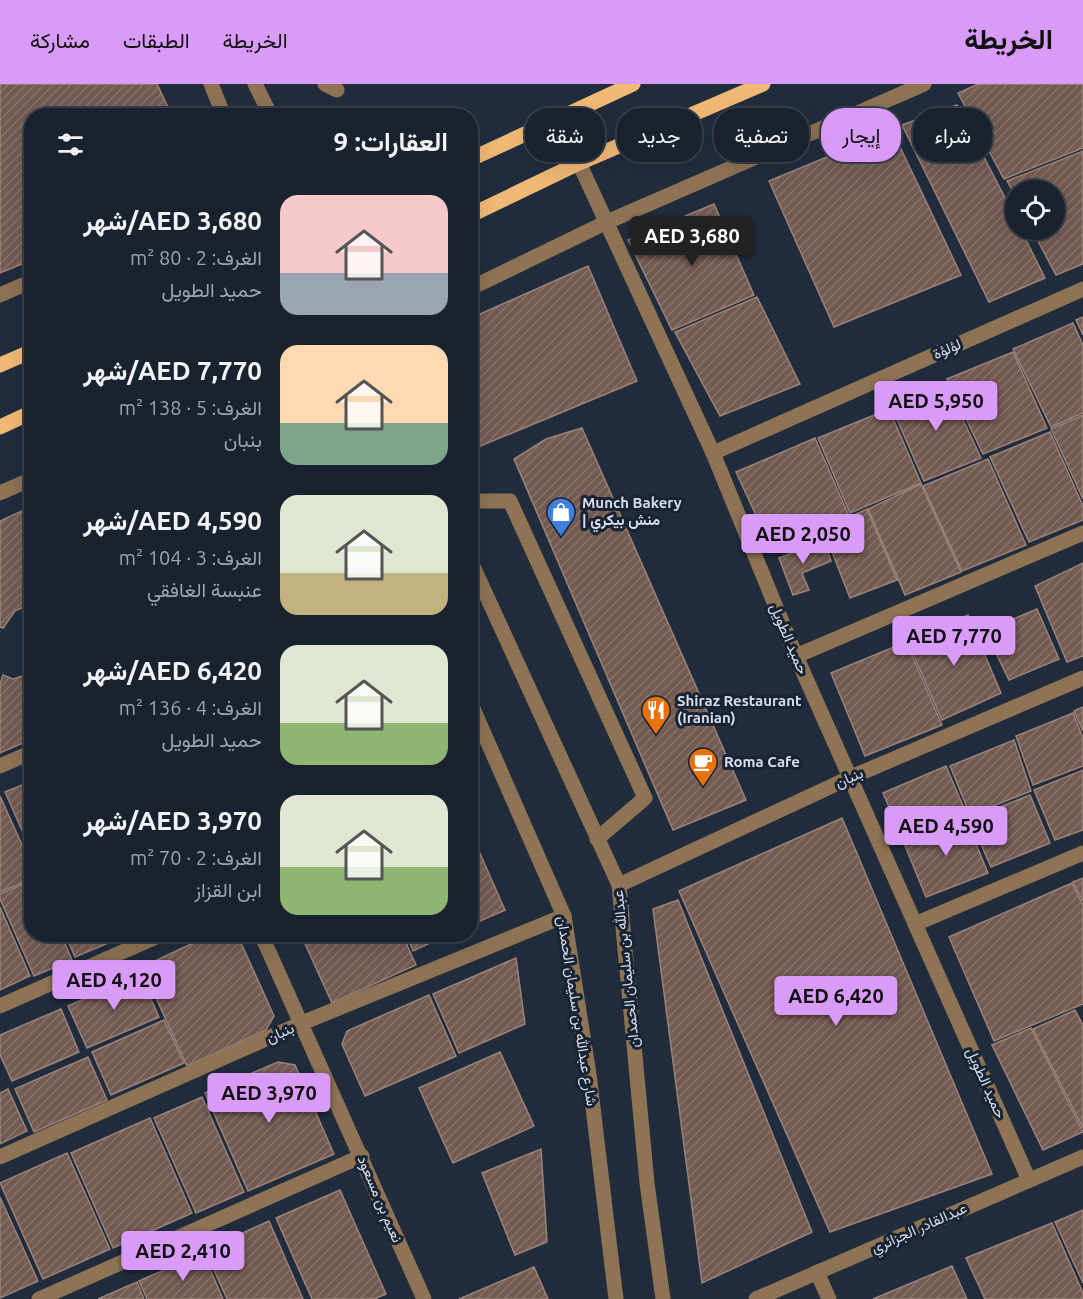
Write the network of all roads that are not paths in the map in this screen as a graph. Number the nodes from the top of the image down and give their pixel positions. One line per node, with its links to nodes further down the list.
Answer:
1 (211, 84): 6 (street)
2 (255, 84): 7 (street)
3 (633, 84): 8 (main road)
4 (763, 84): 9 (main road)
5 (924, 84): 11 (street)
6 (221, 108)
7 (267, 108)
8 (478, 156)
9 (579, 163): 10 (main road); 11 (street, حميد الطويل)
10 (478, 212)
11 (607, 222): 13 (street); 20 (street, حميد الطويل)
12 (24, 284): 15 (street)
13 (478, 285)
14 (1083, 289): 20 (street, لؤلؤة)
15 (0, 295)
16 (24, 354): 17 (main road)
17 (0, 365)
18 (24, 416): 19 (main road)
19 (0, 427)
20 (713, 453): 26 (street, حميد الطويل)
21 (24, 483): 22 (street)
22 (0, 494)
23 (478, 501): 32 (street)
24 (1083, 533): 26 (street)
25 (478, 577): 32 (street, عبدالله بن سليمان الحمدان)
26 (796, 656): 31 (street, حميد الطويل)
27 (1083, 678): 31 (street, بنبان)
28 (478, 720): 35 (street, شارع عبدالله بن سليمان الحمدان)
29 (24, 756): 30 (street)
30 (0, 766)
31 (849, 778): 34 (street, بنبان); 36 (street, حميد الطويل)
32 (597, 839): 34 (street, عبدالله بن سليمان الحمدان)
33 (1083, 853): 36 (street)
34 (619, 885): 49 (street, عبدالله بن سليمان الحمدان)
35 (564, 916): 40 (street, بنبان); 48 (street, شارع عبدالله بن سليمان الحمدان)
36 (915, 924): 44 (street, حميد الطويل)
37 (145, 942): 39 (street)
38 (265, 942): 40 (street, نعيم بن مسعود)
39 (0, 1006)
40 (302, 1023): 41 (street, نعيم بن مسعود); 42 (street, بنبان)
41 (362, 1156): 46 (street); 47 (street, نعيم بن مسعود)
42 (0, 1157)
43 (1083, 1157): 44 (street, عبدالقادر الجزائري)
44 (1029, 1180): 45 (street, عبدالقادر الجزائري)
45 (817, 1272): 50 (street, عبدالقادر الجزائري); 51 (street)
46 (39, 1299)
47 (424, 1299)
48 (616, 1299)
49 (663, 1299)
50 (756, 1299)
51 (829, 1299)

